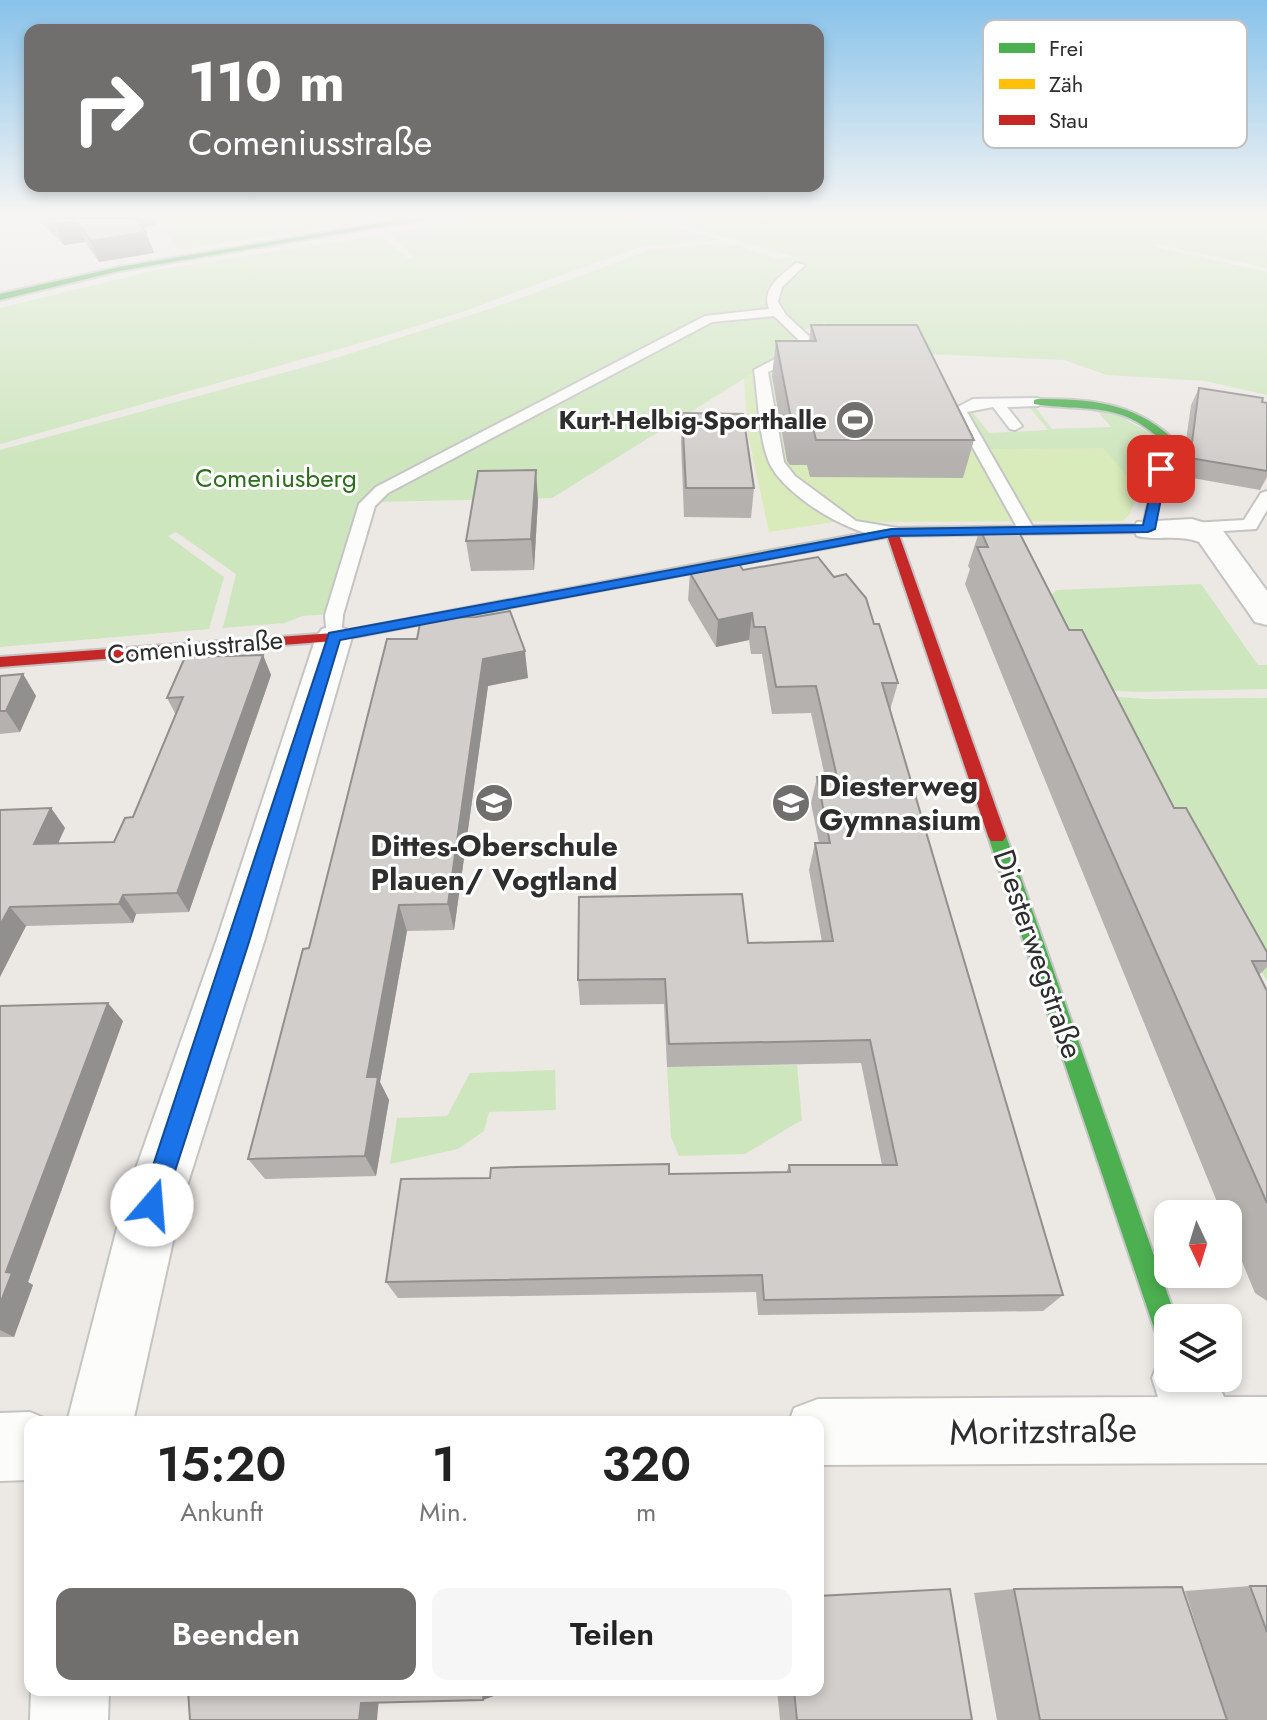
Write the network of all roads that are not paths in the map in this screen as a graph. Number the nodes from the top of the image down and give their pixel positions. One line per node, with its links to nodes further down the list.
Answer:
1 (770, 298): 2 (lane)
2 (778, 312): 10 (lane); 12 (lane)
3 (996, 402): 4 (lane); 5 (lane); 8 (lane)
4 (1038, 402): 9 (street)
5 (1015, 426)
6 (1267, 496): 7 (lane)
7 (1192, 528): 9 (street, Comeniusstraße); 11 (street)
8 (1026, 529): 9 (street, Comeniusstraße); 10 (street, Comeniusstraße)
9 (1148, 529)
10 (892, 532): 12 (street, Comeniusstraße); 14 (street, Diesterwegstraße)
11 (1267, 615)
12 (334, 637): 13 (street, Comeniusstraße); 16 (street)
13 (0, 662)
14 (1159, 1304)
15 (1193, 1403): 17 (street, Moritzstraße); 18 (street, Moritzstraße)
16 (101, 1416)
17 (1267, 1430)
18 (824, 1432)
19 (24, 1446): 20 (street)
20 (0, 1447)
21 (70, 1696): 22 (street)
22 (69, 1720)

